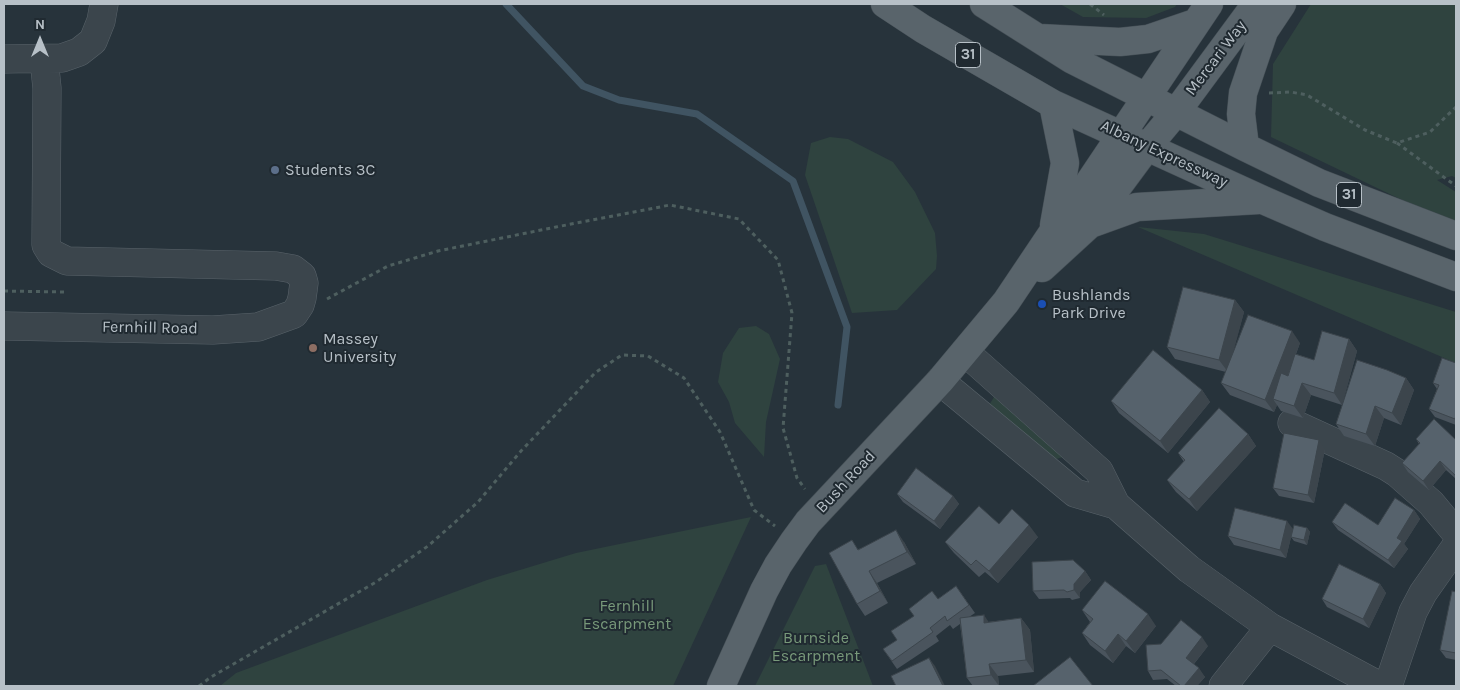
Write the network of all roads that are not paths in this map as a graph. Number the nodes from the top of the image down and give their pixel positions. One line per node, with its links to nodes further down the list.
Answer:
1 (104, 4): 9 (street)
2 (885, 4): 11 (main road, Albany Expressway / 31)
3 (984, 4): 7 (main road, 31)
4 (1256, 4): 12 (main road, Mercari Way)
5 (1282, 4): 15 (main road)
6 (1202, 14): 7 (main road); 10 (main road)
7 (1038, 38): 10 (main road, 31)
8 (4, 59): 9 (street)
9 (44, 59): 22 (street, Fernhill Road)
10 (1146, 96): 12 (main road, 31); 13 (main road, Bush Road)
11 (1053, 104): 13 (main road, Albany Expressway / 31); 18 (main road)
12 (1176, 111): 14 (main road, Mercari Way); 15 (main road, 31)
13 (1121, 134): 14 (main road, Albany Expressway / 31); 18 (main road, Bush Road)
14 (1147, 147): 16 (main road, Albany Expressway / 31); 17 (main road, Bush Road)
15 (1245, 147): 19 (main road, 31)
16 (1263, 200): 17 (main road); 20 (main road, Albany Expressway / 31)
17 (1090, 224): 21 (main road, Bush Road)
18 (1053, 232): 21 (main road, Bush Road)
19 (1456, 236)
20 (1456, 277)
21 (1006, 302): 23 (main road, Bush Road)
22 (4, 326)
23 (965, 352): 24 (main road, Bush Road); 26 (street)
24 (940, 381): 27 (street); 32 (main road, Bush Road)
25 (1292, 423): 29 (street)
26 (1075, 450): 27 (street); 28 (street)
27 (1054, 475): 28 (street)
28 (1116, 505): 31 (street)
29 (1450, 525)
30 (1456, 546): 35 (street)
31 (1270, 627): 33 (street); 34 (street)
32 (721, 686)
33 (1223, 686)
34 (1380, 686)
35 (1388, 686)

